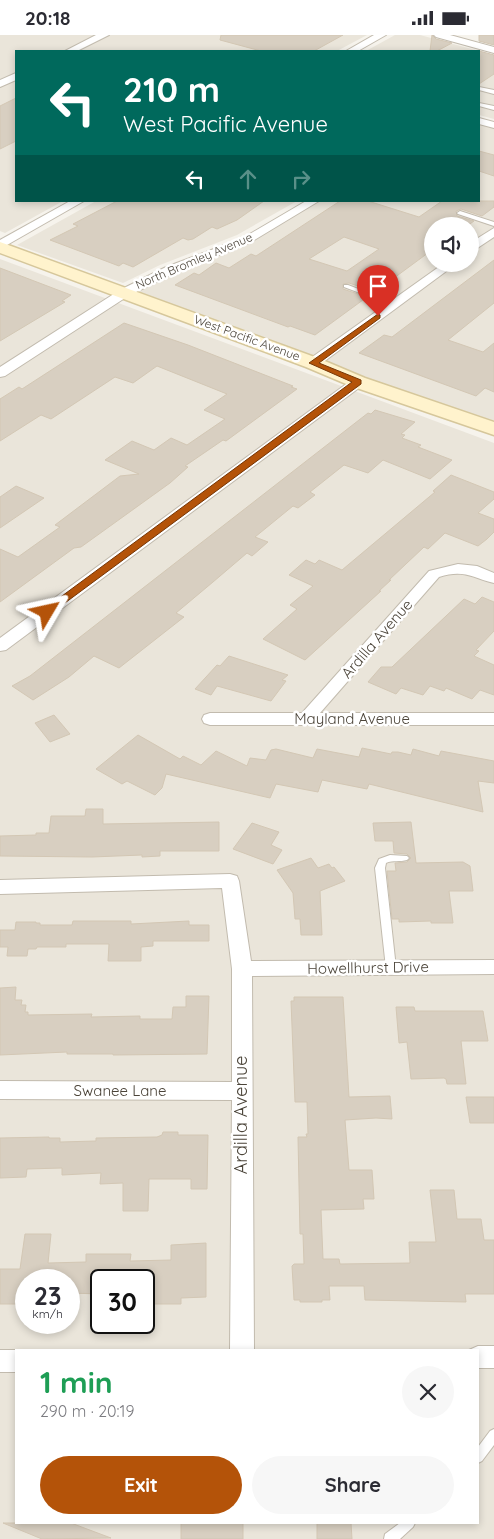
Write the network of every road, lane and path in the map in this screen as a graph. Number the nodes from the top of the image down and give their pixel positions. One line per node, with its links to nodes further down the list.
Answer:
1 (104, 35): 4 (street)
2 (380, 35): 5 (street)
3 (439, 35): 6 (street)
4 (72, 50)
5 (353, 50)
6 (494, 50)
7 (15, 76): 8 (street)
8 (2, 81)
9 (480, 89): 10 (lane)
10 (494, 93)
11 (480, 105): 12 (lane)
12 (494, 108)
13 (480, 121): 14 (street)
14 (494, 125)
15 (77, 202): 21 (street)
16 (312, 202): 24 (street, North Bromley Avenue)
17 (460, 213): 18 (lane)
18 (494, 224)
19 (494, 231): 20 (street)
20 (479, 242)
21 (0, 246): 24 (street, West Pacific Avenue)
22 (439, 272): 25 (street)
23 (346, 286): 25 (lane)
24 (124, 293): 26 (street, West Pacific Avenue); 27 (street, North Bromley Avenue)
25 (394, 305): 26 (street)
26 (313, 363): 28 (street, West Pacific Avenue)
27 (0, 373)
28 (358, 382): 29 (street, West Pacific Avenue); 31 (street)
29 (493, 427)
30 (494, 578): 33 (street, Ardilla Avenue)
31 (0, 646)
32 (210, 719): 33 (street, Mayland Avenue)
33 (306, 719): 34 (street, Mayland Avenue)
34 (494, 719)
35 (404, 858): 38 (lane)
36 (0, 887): 39 (street, Ardilla Avenue)
37 (494, 967): 38 (street, Howellhurst Drive)
38 (391, 968): 39 (street, Howellhurst Drive)
39 (242, 969): 41 (street, Ardilla Avenue)
40 (0, 1090): 41 (street, Swanee Lane)
41 (240, 1091): 42 (street, Ardilla Avenue)
42 (242, 1349)
43 (479, 1357): 44 (street)
44 (494, 1357)
45 (494, 1435): 46 (lane)
46 (479, 1456)
47 (408, 1524): 48 (lane)
48 (390, 1539)

